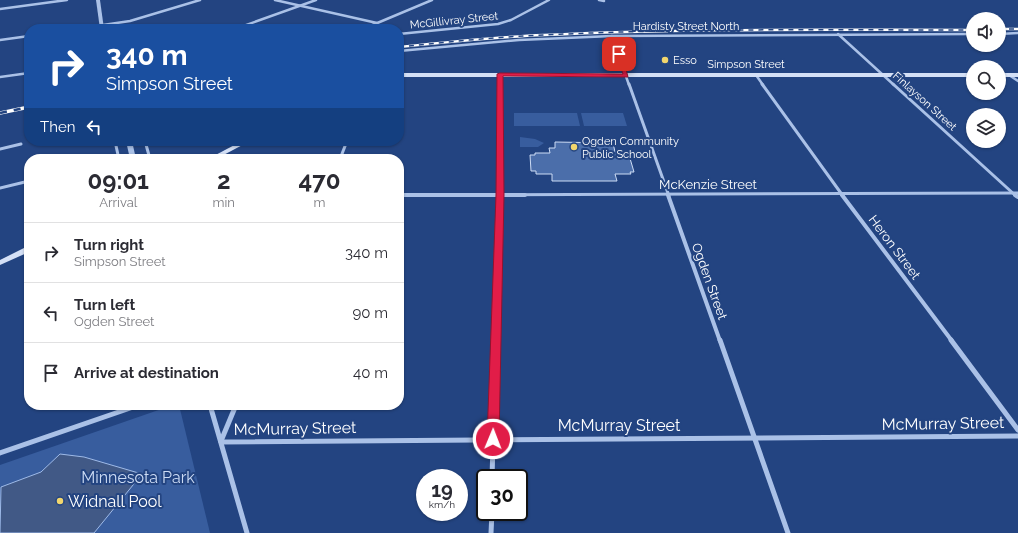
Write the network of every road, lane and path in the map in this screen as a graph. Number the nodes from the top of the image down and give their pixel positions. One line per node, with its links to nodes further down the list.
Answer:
1 (67, 0): 11 (street)
2 (98, 0): 12 (street)
3 (200, 0): 13 (street)
4 (275, 0): 10 (street)
5 (316, 0): 10 (street)
6 (432, 0): 15 (street)
7 (549, 0): 16 (street, McGillivray Street)
8 (599, 0): 9 (street)
9 (604, 1)
10 (299, 6): 14 (street); 15 (street)
11 (0, 9)
12 (102, 24)
13 (111, 24)
14 (249, 24)
15 (377, 24)
16 (404, 33)
17 (837, 34): 18 (street, Hardisty Street North); 21 (street, Hardisty Street North); 30 (street, Finlayson Street)
18 (966, 34)
19 (1006, 34): 20 (street)
20 (1018, 34)
21 (612, 36): 24 (street, Hardisty Street North); 33 (street, Ogden Street)
22 (24, 37): 23 (street)
23 (0, 40)
24 (404, 51)
25 (24, 74): 34 (street)
26 (500, 74): 28 (main road, Simpson Street); 33 (main road, Simpson Street); 46 (street)
27 (1018, 74): 32 (main road)
28 (404, 75)
29 (756, 75): 30 (main road, Simpson Street); 33 (main road, Simpson Street); 42 (street, Heron Street)
30 (882, 75): 31 (main road, Simpson Street); 43 (street, Finlayson Street)
31 (966, 75)
32 (1008, 75): 35 (street)
33 (626, 76): 44 (street, Ogden Street)
34 (0, 77)
35 (1018, 81)
36 (21, 144): 38 (street)
37 (237, 146): 39 (main road)
38 (0, 149)
39 (221, 154)
40 (24, 182): 41 (street)
41 (0, 188)
42 (841, 193): 43 (street, McKenzie Street); 44 (street, McKenzie Street); 53 (street, Heron Street)
43 (1016, 193): 47 (street, Finlayson Street)
44 (668, 194): 46 (street, McKenzie Street); 55 (street, Ogden Street)
45 (404, 195): 46 (street, McKenzie Street)
46 (500, 195): 56 (street)
47 (1018, 197)
48 (24, 251): 49 (main road)
49 (0, 263)
50 (125, 410): 58 (street)
51 (211, 410): 57 (street)
52 (234, 410): 57 (street)
53 (1018, 430)
54 (1018, 436): 55 (street, McMurray Street)
55 (754, 438): 56 (street, McMurray Street); 63 (street, Ogden Street)
56 (493, 439): 57 (street, McMurray Street); 59 (street)
57 (221, 442): 61 (street)
58 (0, 453)
59 (492, 469)
60 (492, 521): 62 (street)
61 (246, 533)
62 (491, 533)
63 (788, 533)

